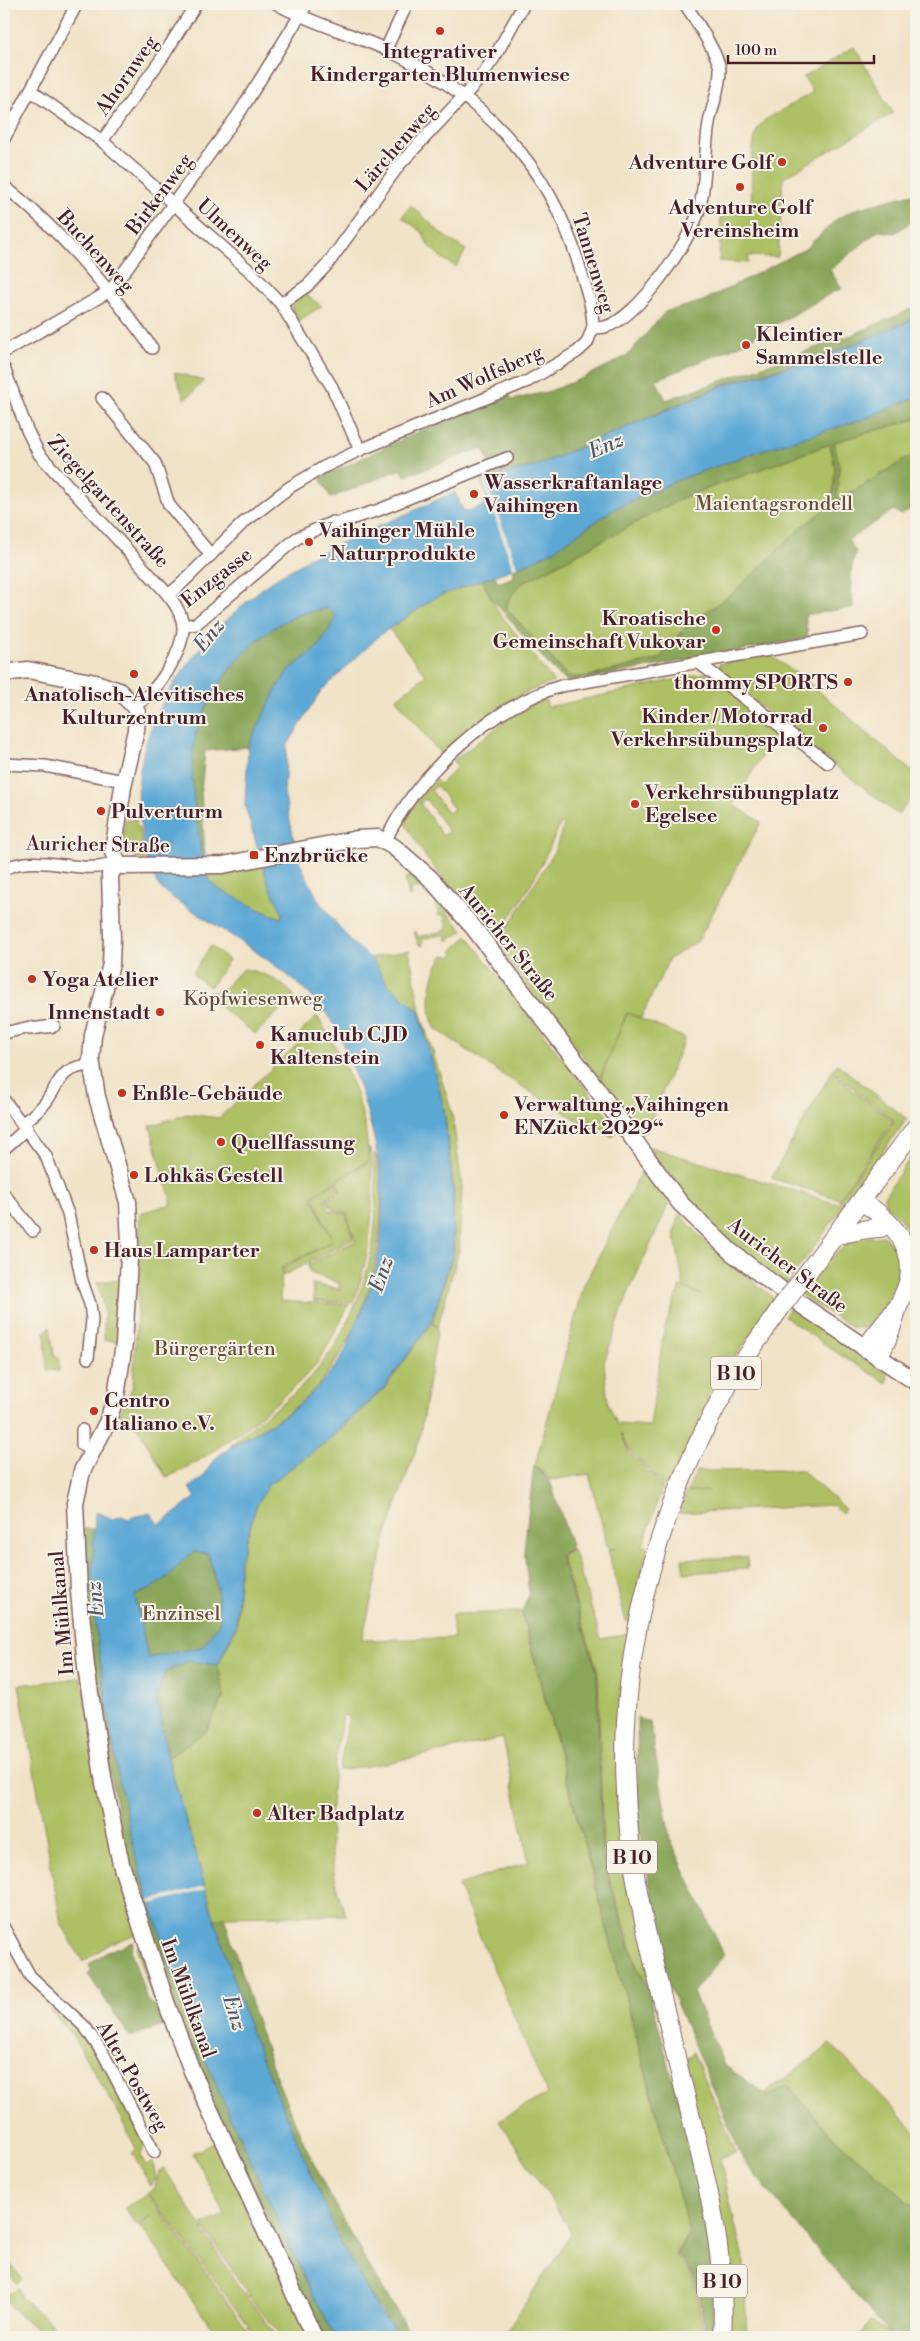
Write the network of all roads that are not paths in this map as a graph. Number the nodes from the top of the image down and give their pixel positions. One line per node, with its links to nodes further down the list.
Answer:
1 (77, 4): 10 (street)
2 (196, 4): 13 (street, Ahornweg)
3 (277, 4): 8 (street, Tannenweg)
4 (307, 4): 8 (street, Birkenweg)
5 (407, 4): 9 (street)
6 (524, 4): 11 (street, Lärchenweg)
7 (685, 4): 18 (street)
8 (302, 15): 9 (street, Tannenweg); 15 (street, Birkenweg)
9 (386, 49): 11 (street, Tannenweg)
10 (31, 90): 12 (street); 13 (street, Ulmenweg)
11 (464, 96): 17 (street, Lärchenweg); 18 (street, Tannenweg)
12 (4, 139)
13 (102, 141): 15 (street, Ulmenweg)
14 (4, 186): 16 (street, Buchenweg)
15 (174, 204): 16 (street, Birkenweg); 17 (street, Ulmenweg)
16 (110, 291): 19 (street, Buchenweg); 20 (street, Birkenweg)
17 (280, 304): 23 (street, Ulmenweg)
18 (594, 327): 23 (street, Am Wolfsberg)
19 (152, 348)
20 (4, 352)
21 (4, 368): 26 (street, Ziegelgartenstraße)
22 (102, 398): 25 (street)
23 (360, 450): 25 (street, Am Wolfsberg)
24 (507, 458): 27 (street, Enzgasse)
25 (211, 555): 26 (street, Am Wolfsberg)
26 (168, 594): 27 (street, Ziegelgartenstraße)
27 (183, 626): 31 (street, Enzgasse)
28 (862, 634): 29 (street)
29 (699, 663): 32 (street); 35 (street)
30 (4, 673): 31 (street)
31 (134, 706): 34 (street)
32 (828, 763)
33 (4, 764): 34 (street)
34 (124, 781): 36 (street)
35 (386, 842): 36 (street, Auricher Straße); 51 (street, Auricher Straße)
36 (117, 862): 37 (street, Auricher Straße); 40 (street, Im Mühlkanal)
37 (4, 869)
38 (54, 1026): 39 (street)
39 (4, 1033)
40 (94, 1057): 42 (street); 55 (street, Im Mühlkanal)
41 (4, 1100): 42 (street)
42 (25, 1126): 44 (street); 52 (street)
43 (916, 1127): 46 (main road, B 10)
44 (4, 1149)
45 (4, 1194): 48 (street)
46 (859, 1205): 47 (main road); 49 (main road, B 10); 50 (main road)
47 (881, 1228): 49 (main road); 50 (main road)
48 (33, 1231)
49 (836, 1235): 59 (main road, B 10, bridge)
50 (903, 1241): 51 (main road)
51 (872, 1353): 53 (street, Auricher Straße)
52 (88, 1358)
53 (916, 1382)
54 (82, 1430): 55 (street)
55 (91, 1451): 58 (street, Im Mühlkanal)
56 (4, 1928): 57 (street, Alter Postweg)
57 (154, 2152)
58 (314, 2337)
59 (722, 2337)

